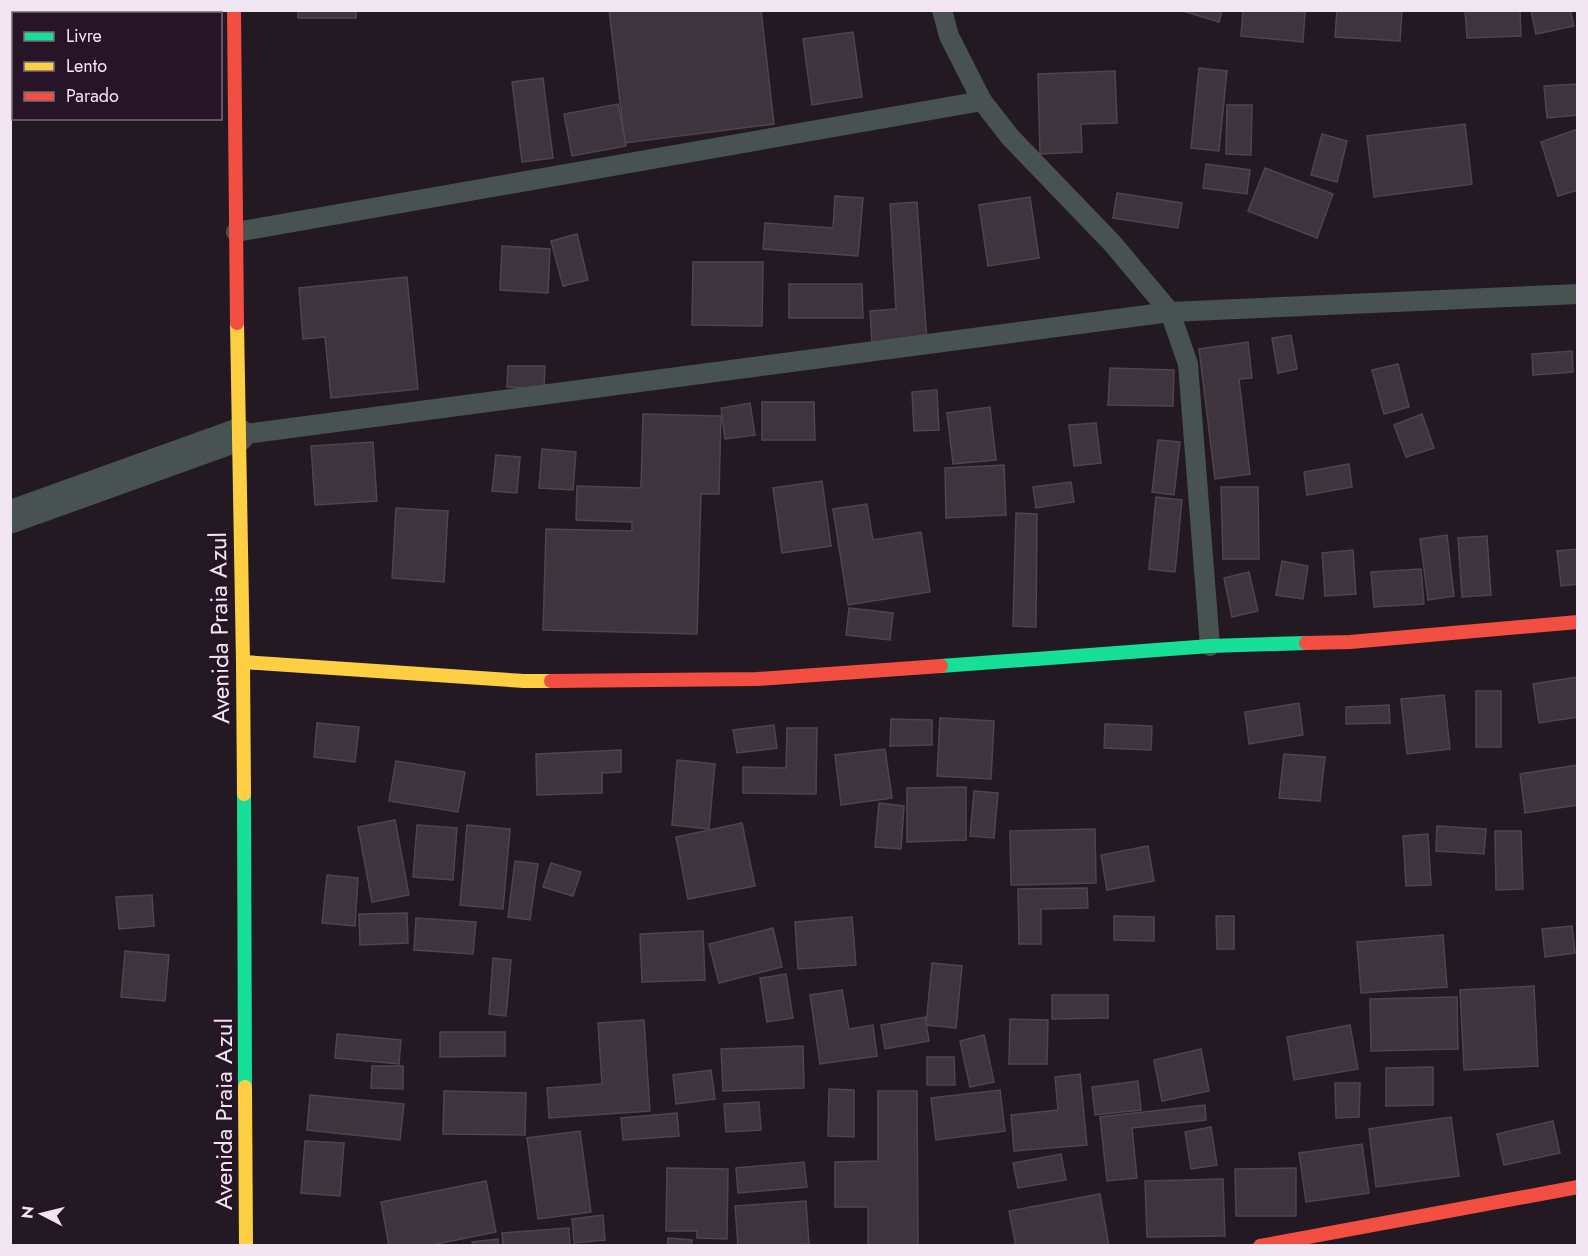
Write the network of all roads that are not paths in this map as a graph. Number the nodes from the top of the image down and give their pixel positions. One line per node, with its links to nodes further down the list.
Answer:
1 (234, 10): 4 (street, Avenida Praia Azul)
2 (942, 10): 3 (lane)
3 (982, 101): 4 (lane); 6 (lane)
4 (236, 231): 7 (street, Avenida Praia Azul)
5 (1578, 294): 6 (lane)
6 (1170, 312): 7 (lane); 10 (lane)
7 (238, 435): 8 (street); 11 (street, Avenida Praia Azul)
8 (10, 517)
9 (1578, 622): 10 (street)
10 (1210, 646): 11 (street)
11 (243, 662): 13 (street, Avenida Praia Azul)
12 (1578, 1187): 14 (street)
13 (246, 1245)
14 (1260, 1245)

